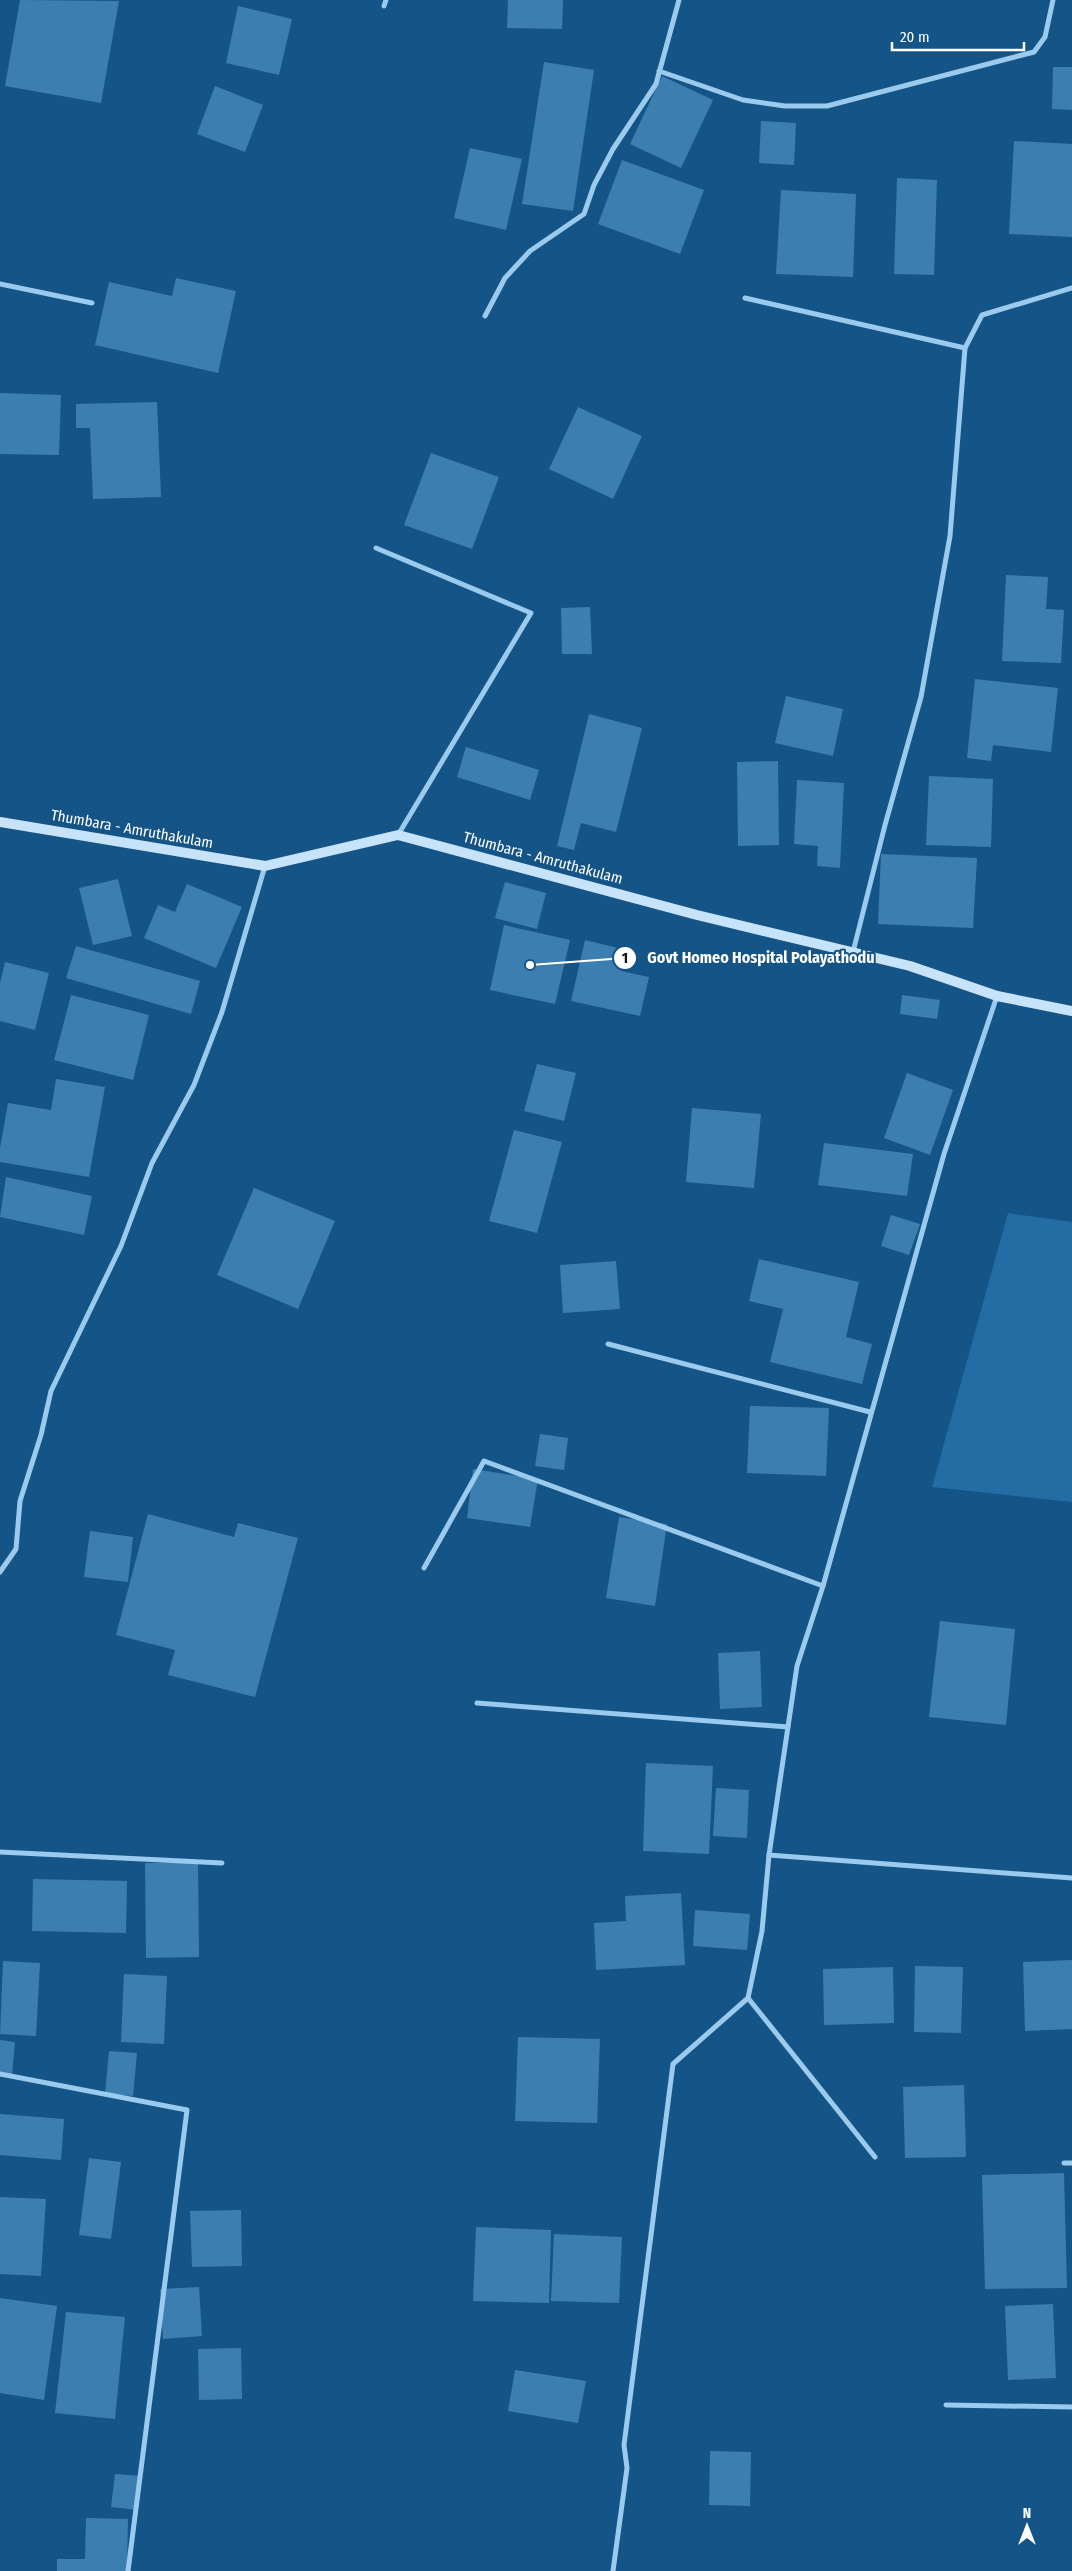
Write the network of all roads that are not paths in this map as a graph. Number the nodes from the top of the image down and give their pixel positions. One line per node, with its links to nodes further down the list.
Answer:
1 (679, 0): 3 (street)
2 (1053, 0): 3 (street)
3 (659, 71): 8 (street)
4 (0, 284): 7 (street)
5 (1072, 288): 9 (street)
6 (745, 298): 9 (street)
7 (92, 303)
8 (485, 316)
9 (965, 348): 14 (street)
10 (376, 548): 12 (street)
11 (0, 822): 13 (street, Thumbara - Amruthakulam)
12 (398, 835): 13 (street, Thumbara - Amruthakulam); 14 (street, Thumbara - Amruthakulam)
13 (265, 866): 20 (street)
14 (853, 952): 15 (street, Thumbara - Amruthakulam)
15 (997, 996): 16 (street, Thumbara - Amruthakulam); 18 (street)
16 (1072, 1012)
17 (608, 1344): 18 (street)
18 (870, 1412): 21 (street)
19 (424, 1568): 21 (street)
20 (0, 1572)
21 (823, 1586): 23 (street)
22 (477, 1703): 23 (street)
23 (788, 1727): 25 (street)
24 (0, 1852): 26 (street)
25 (769, 1855): 27 (street); 28 (street)
26 (222, 1862)
27 (1072, 1878)
28 (748, 1998): 30 (street); 36 (street)
29 (0, 2074): 35 (street)
30 (875, 2157)
31 (1064, 2163): 32 (street)
32 (1072, 2163)
33 (946, 2405): 34 (street)
34 (1072, 2406)
35 (128, 2571)
36 (613, 2571)

